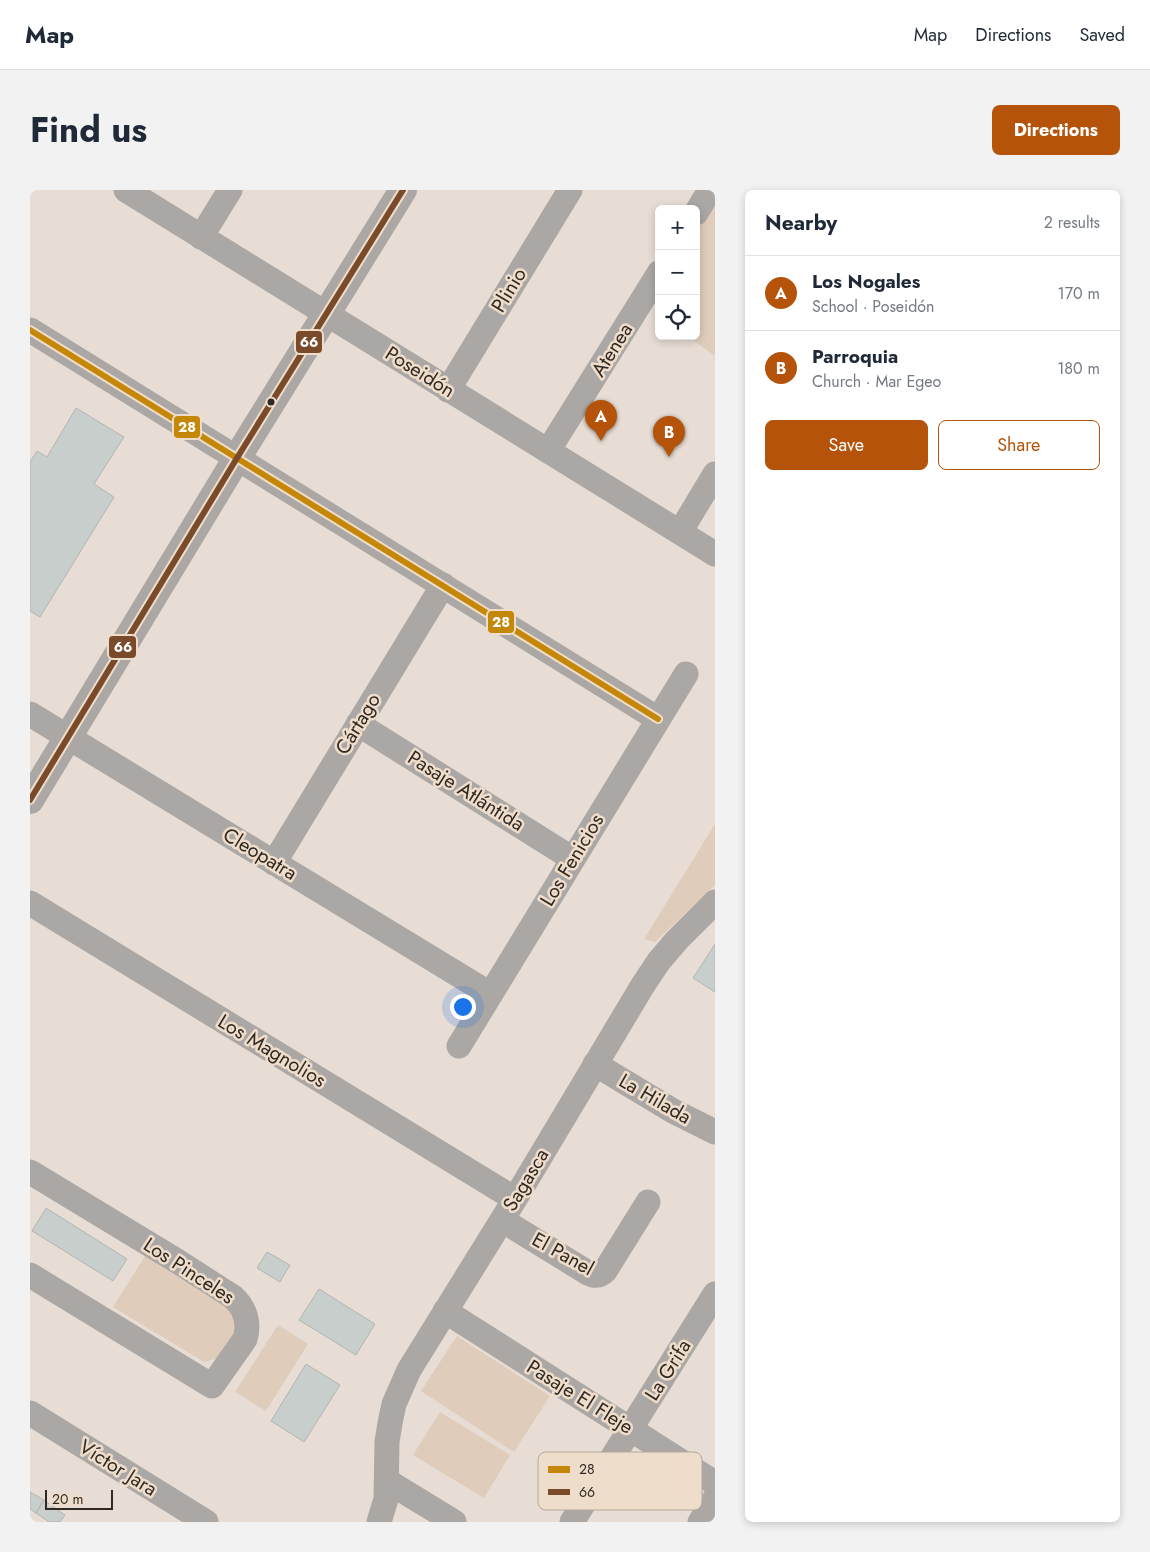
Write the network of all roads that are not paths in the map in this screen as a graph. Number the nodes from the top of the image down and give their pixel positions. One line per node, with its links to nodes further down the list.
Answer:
1 (126, 190): 7 (street, Poseidón)
2 (230, 190): 7 (street)
3 (402, 190): 9 (street)
4 (570, 190): 11 (street, Plinio)
5 (710, 190): 6 (street)
6 (700, 206)
7 (202, 237): 9 (street, Poseidón)
8 (655, 280): 12 (street, Atenea)
9 (326, 314): 11 (street, Poseidón); 13 (street)
10 (30, 330): 13 (street)
11 (448, 390): 12 (street, Poseidón)
12 (548, 452): 15 (street, Poseidón)
13 (237, 458): 17 (street); 22 (street)
14 (715, 474): 15 (street)
15 (680, 532): 16 (street, Poseidón)
16 (715, 554)
17 (443, 586): 20 (street); 21 (street, Cártago)
18 (686, 674): 20 (street, Los Fenicios)
19 (30, 714): 22 (street, Cleopatra)
20 (658, 719): 24 (street, Los Fenicios)
21 (358, 724): 24 (street, Pasaje Atlántida); 25 (street, Cártago)
22 (68, 738): 23 (street); 25 (street, Cleopatra)
23 (30, 800)
24 (573, 859): 28 (street, Los Fenicios)
25 (274, 863): 28 (street, Cleopatra)
26 (715, 902): 30 (street, Sagasca)
27 (30, 903): 33 (street, Los Magnolios)
28 (490, 994): 29 (street, Los Fenicios)
29 (459, 1046)
30 (595, 1064): 31 (street, La Hilada); 33 (street, Sagasca)
31 (715, 1132)
32 (30, 1172): 36 (street, Los Pinceles)
33 (515, 1199): 35 (street, Sagasca)
34 (648, 1202): 35 (street, El Panel)
35 (502, 1220): 38 (street, Sagasca)
36 (30, 1275)
37 (715, 1294): 40 (street, La Grifa)
38 (446, 1311): 40 (street, Pasaje El Fleje); 44 (street, Sagasca)
39 (30, 1414): 48 (street, Víctor Jara)
40 (631, 1429): 41 (street, La Grifa); 42 (street, Pasaje El Fleje)
41 (616, 1452)
42 (667, 1452)
43 (702, 1475): 45 (street, Pasaje El Fleje)
44 (387, 1480): 49 (street, Sagasca); 50 (street)
45 (715, 1483)
46 (715, 1498): 52 (street)
47 (580, 1510): 51 (street, La Grifa)
48 (206, 1522)
49 (379, 1522)
50 (454, 1522)
51 (572, 1522)
52 (700, 1522)

